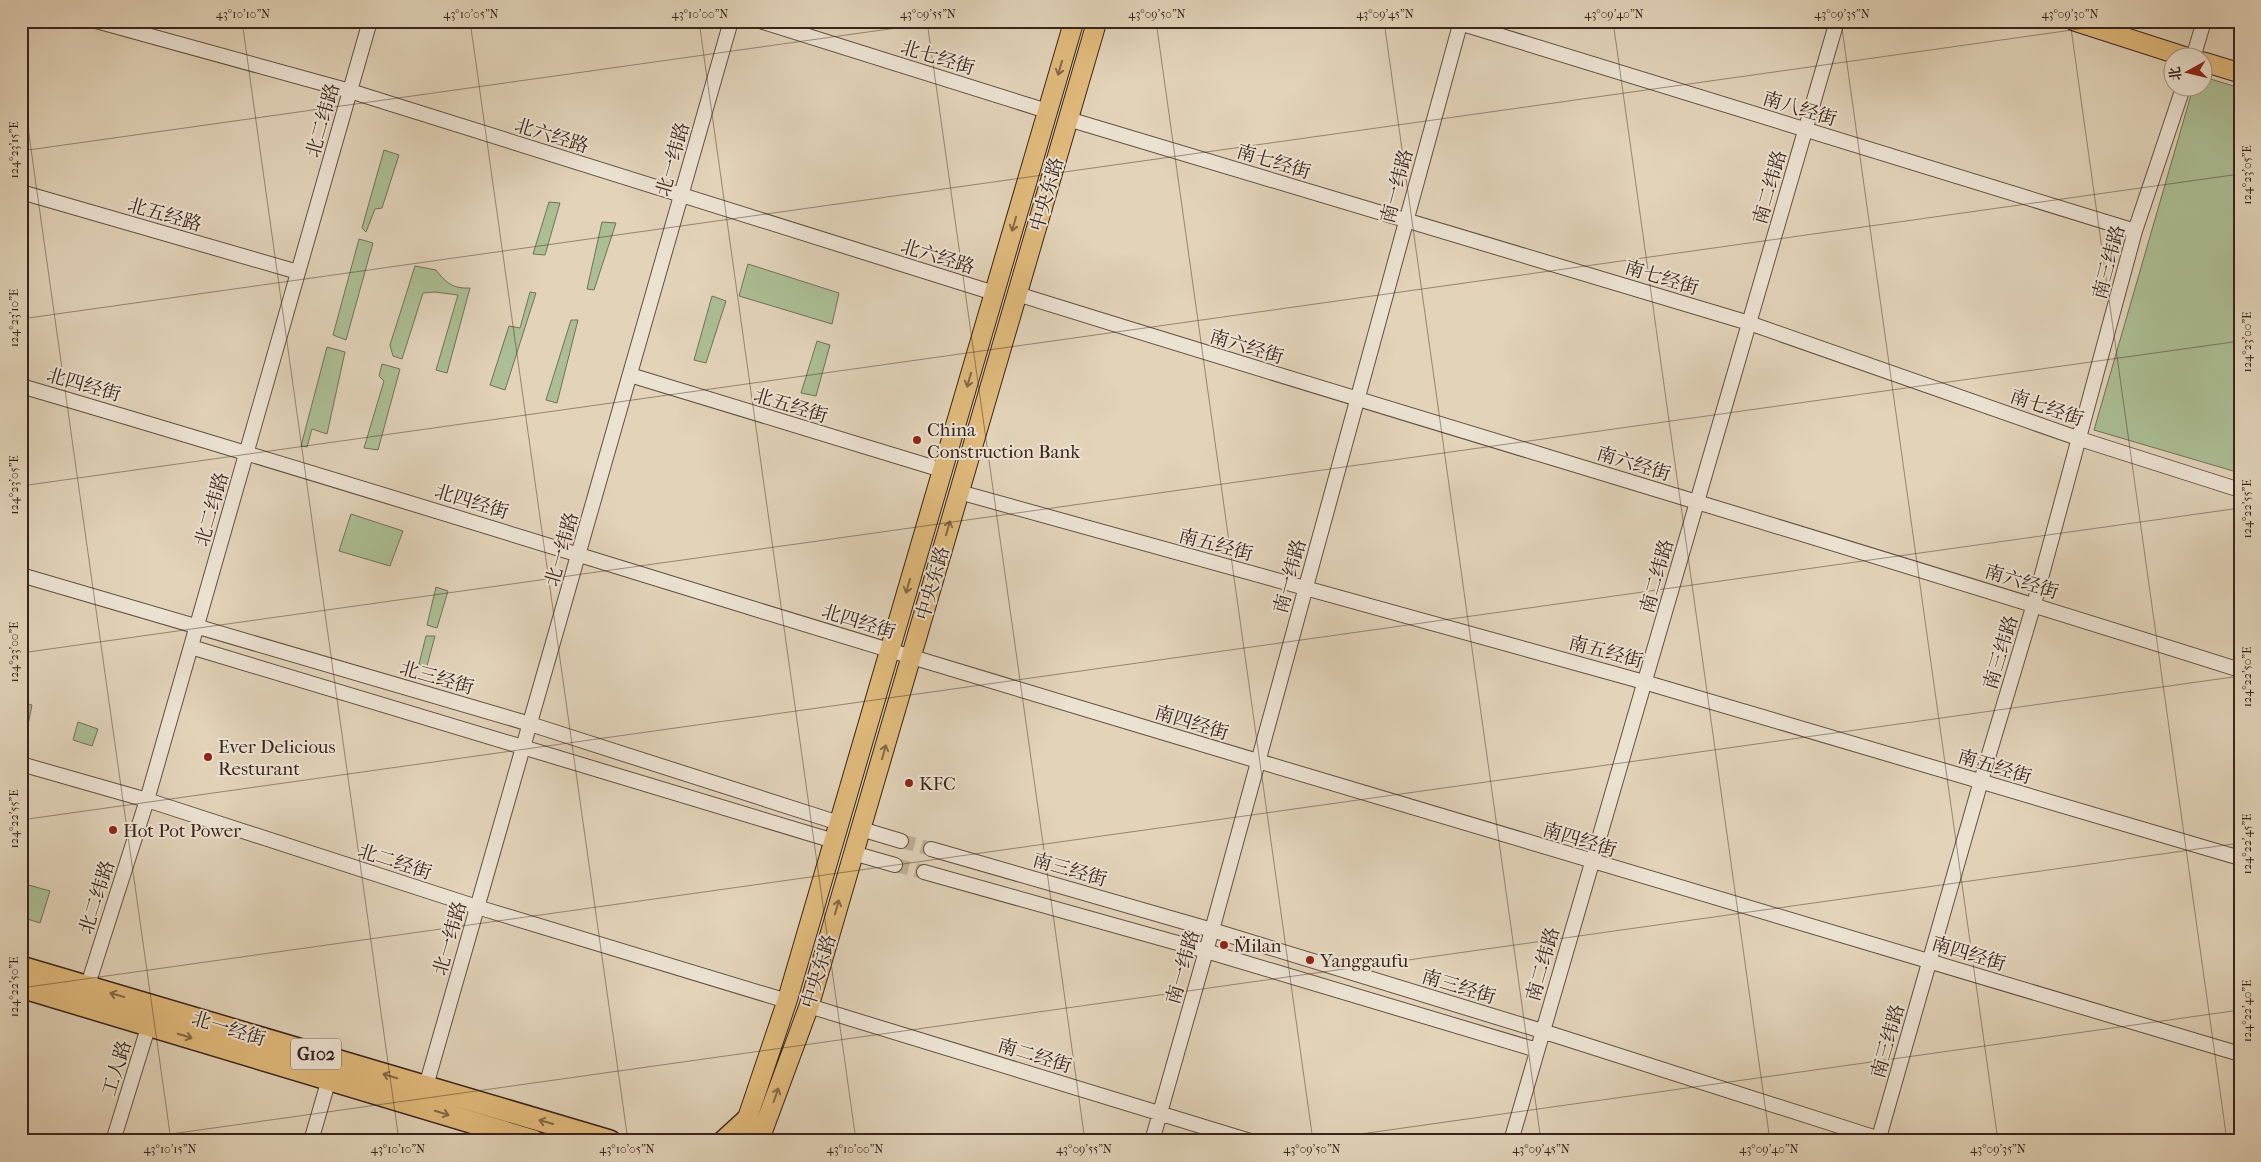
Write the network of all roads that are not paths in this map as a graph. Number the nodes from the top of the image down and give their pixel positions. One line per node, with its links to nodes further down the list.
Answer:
1 (96, 21): 15 (street, 北六经路)
2 (370, 21): 15 (street, 北二纬路)
3 (731, 21): 21 (street, 北一纬路)
4 (760, 21): 17 (street, 北七经街)
5 (1074, 21): 17 (main road, 中央东路, one-way to 17)
6 (1097, 21): 18 (main road, 中央东路)
7 (1837, 21): 19 (street, 南二纬路)
8 (2074, 21): 12 (main road)
9 (2204, 21): 11 (street)
10 (1458, 22): 19 (street, 南八经街); 22 (street, 南一纬路)
11 (2195, 48)
12 (2164, 49)
13 (2214, 65): 14 (main road)
14 (2240, 73)
15 (350, 91): 21 (street, 北六经路); 24 (street, 北二纬路)
16 (2180, 98): 23 (street, 南三纬路)
17 (1047, 111): 25 (main road, 中央东路, one-way to 25)
18 (1068, 119): 22 (street, 南七经街); 26 (main road, 中央东路)
19 (1805, 130): 23 (street, 南八经街); 27 (street, 南二纬路)
20 (21, 192): 24 (street, 北五经路)
21 (681, 195): 25 (street, 北六经路); 28 (street, 北一纬路)
22 (1406, 220): 27 (street, 南七经街); 30 (street, 南一纬路)
23 (2135, 231): 31 (street, 南三纬路)
24 (298, 272): 32 (street, 北二纬路)
25 (994, 293): 33 (main road, 中央东路, one-way to 33)
26 (1017, 294): 30 (street, 南六经街); 35 (main road, 中央东路)
27 (1749, 323): 31 (street, 南七经街); 36 (street, 南二纬路)
28 (630, 375): 33 (street, 北五经街); 37 (street, 北一纬路)
29 (21, 386): 32 (street, 北四经街)
30 (1357, 400): 36 (street, 南六经街); 39 (street, 南一纬路)
31 (2080, 439): 34 (street, 南七经街); 40 (street, 南三纬路)
32 (246, 452): 37 (street, 北四经街); 41 (street, 北二纬路)
33 (942, 470): 43 (main road, 中央东路, one-way to 43)
34 (2240, 490)
35 (959, 492): 39 (street, 南五经街); 44 (main road, 中央东路, one-way to 35)
36 (1697, 501): 40 (street, 南六经街); 46 (street, 南二纬路)
37 (579, 554): 43 (street, 北四经街); 47 (street, 北一纬路)
38 (21, 575): 41 (street, 北三经街)
39 (1305, 588): 46 (street, 南五经街); 49 (street, 南一纬路)
40 (2034, 604): 45 (street, 南六经街); 51 (street, 南三纬路)
41 (197, 626): 42 (street, 北二纬路); 47 (street, 北三经街)
42 (191, 647): 48 (street); 52 (street, 北二纬路)
43 (889, 650): 44 (street, 北四经街); 53 (main road, 中央东路)
44 (911, 657): 49 (street, 南四经街); 54 (main road, 中央东路, one-way to 44)
45 (2240, 670)
46 (1644, 682): 51 (street, 南五经街); 60 (street, 南二纬路)
47 (530, 724): 48 (street, 北一纬路); 53 (street, 北三经街)
48 (523, 747): 55 (street); 63 (street, 北一纬路)
49 (1258, 762): 60 (street, 南四经街); 64 (street, 南一纬路)
50 (21, 764): 52 (street, 北二经街)
51 (1980, 782): 59 (street, 南五经街); 66 (street, 南三纬路)
52 (147, 800): 63 (street, 北二经街); 69 (street, 北二纬路)
53 (839, 823): 55 (main road, 中央东路)
54 (861, 829): 56 (street); 58 (main road, 中央东路)
55 (834, 841): 70 (main road, 中央东路)
56 (901, 841)
57 (932, 849): 64 (street, 南三经街)
58 (853, 853): 61 (street); 71 (main road, 中央东路, one-way to 58)
59 (2240, 858)
60 (1592, 862): 66 (street, 南四经街); 73 (street, 南二纬路)
61 (895, 865)
62 (924, 872): 65 (street)
63 (477, 907): 70 (street, 北二经街); 77 (street, 北一纬路)
64 (1212, 930): 65 (street, 南一纬路); 73 (street, 南三经街)
65 (1206, 951): 74 (street); 78 (street, 南一纬路)
66 (1929, 961): 75 (street, 南四经街); 80 (street, 南三纬路)
67 (21, 967): 69 (highway, 北一经街 / G102)
68 (21, 988): 69 (highway, 北一经街 / G102)
69 (84, 996): 72 (highway, 北一经街 / G102)
70 (787, 1001): 79 (main road, 中央东路)
71 (808, 1006): 78 (street, 南二经街); 79 (main road, 中央东路, one-way to 71)
72 (152, 1016): 76 (highway, 北一经街 / G102, one-way to 76); 77 (highway, 北一经街 / G102, one-way to 72); 81 (street, 工人路)
73 (1542, 1031): 74 (street, 南二纬路); 80 (street, 南三经街)
74 (1537, 1050): 91 (street, 南二纬路)
75 (2240, 1054)
76 (329, 1080): 82 (street); 83 (highway, 北一经街 / G102, one-way to 83)
77 (426, 1086): 84 (highway, 北一经街 / G102, one-way to 77)
78 (1161, 1113): 89 (street, 南一纬路); 90 (street, 南二经街)
79 (756, 1121): 85 (highway); 86 (main road, 中央东路); 87 (main road, 中央东路); 88 (main road)
80 (1881, 1140)
81 (113, 1141)
82 (311, 1141)
83 (534, 1141)
84 (610, 1141)
85 (724, 1141)
86 (740, 1141)
87 (759, 1141)
88 (770, 1141)
89 (1152, 1141)
90 (1250, 1141)
91 (1511, 1141)

